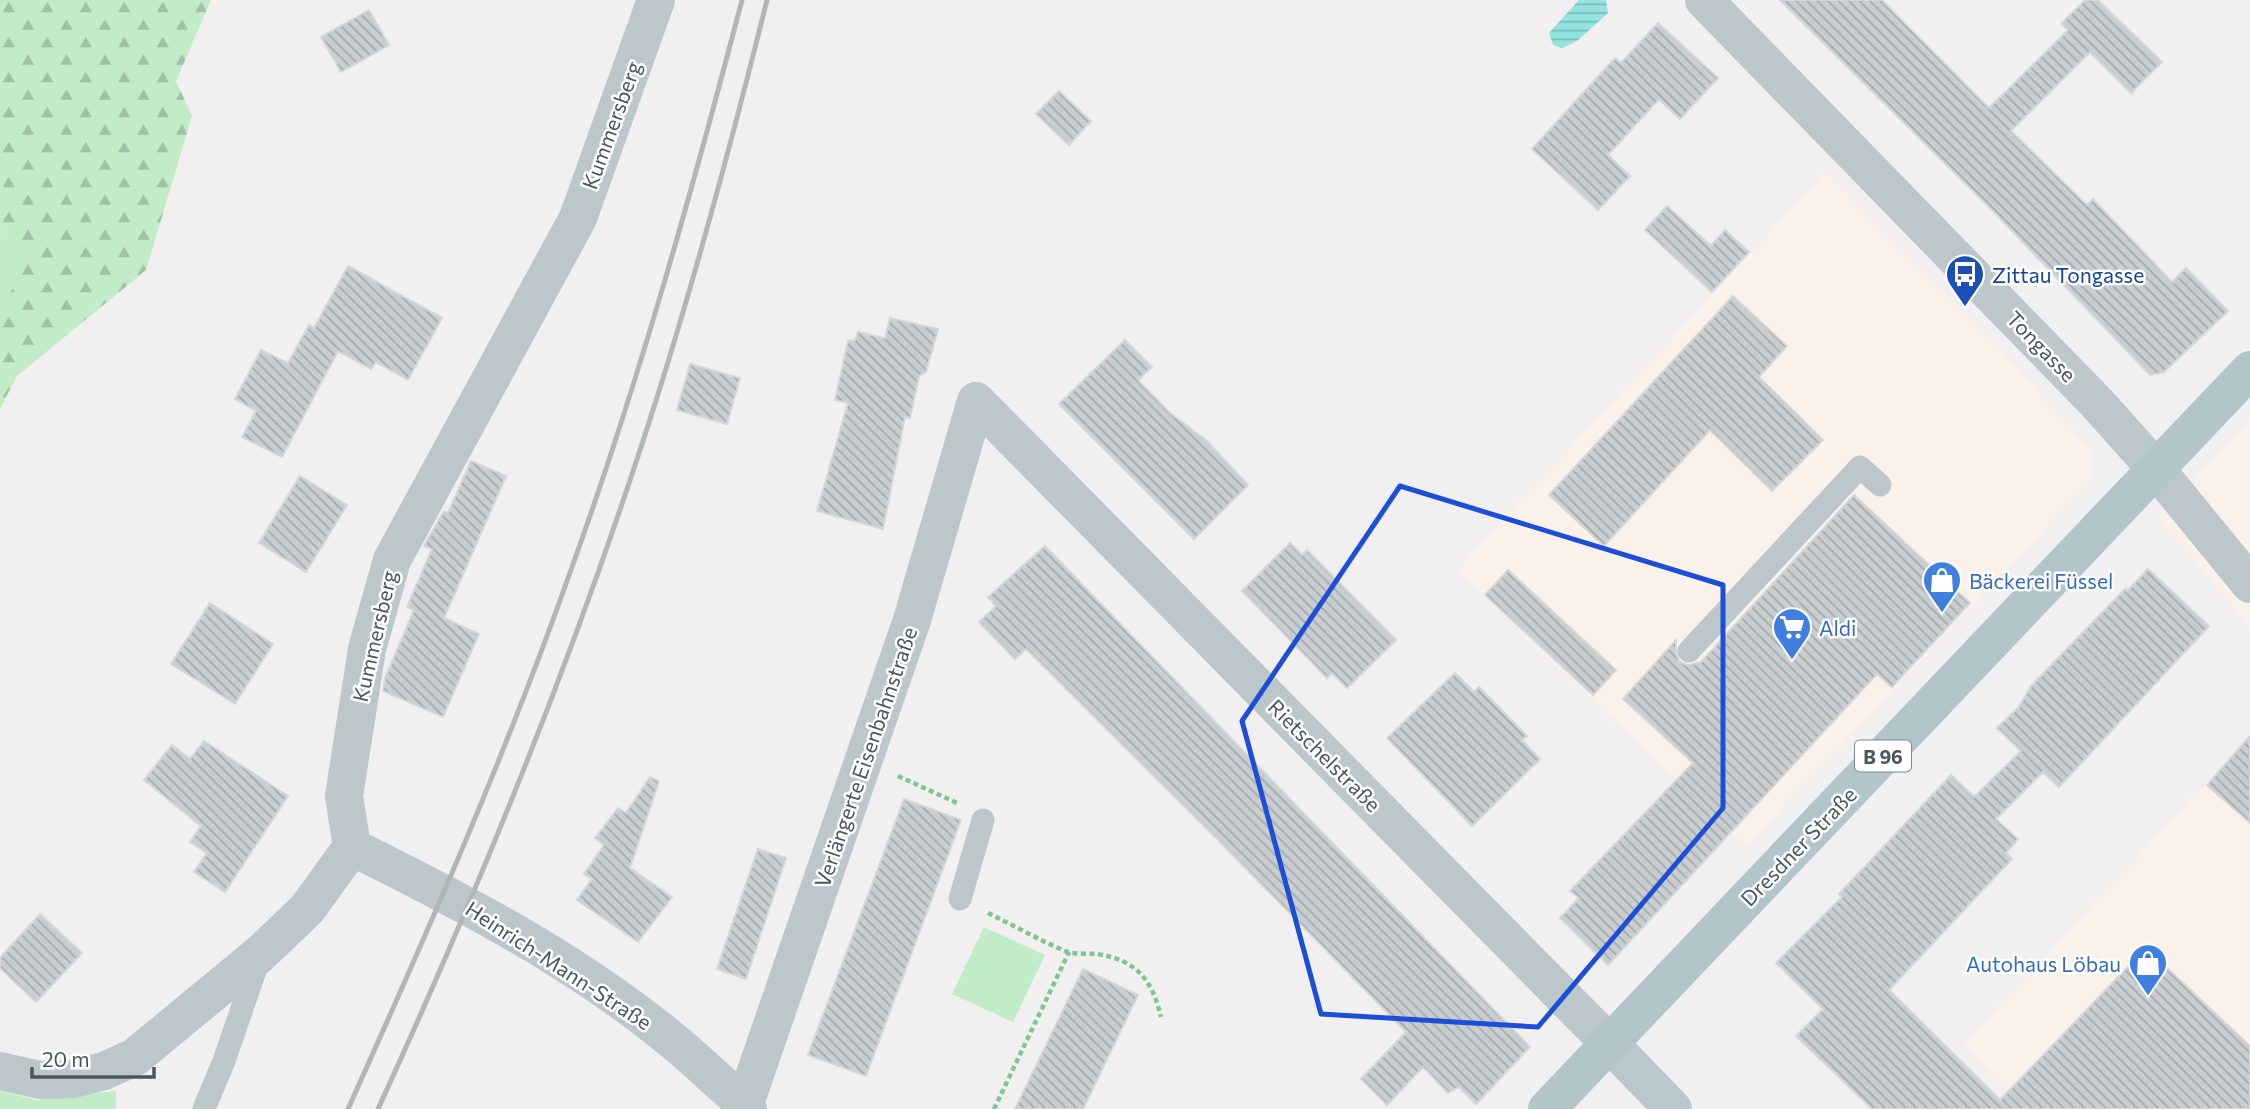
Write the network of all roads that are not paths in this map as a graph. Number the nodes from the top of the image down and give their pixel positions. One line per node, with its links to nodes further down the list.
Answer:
1 (656, 0): 10 (street, Kummersberg)
2 (1704, 0): 5 (street, Tongasse)
3 (2250, 370): 5 (main road, Dresdner Straße / B 96)
4 (976, 401): 13 (street, Rietschelstraße); 15 (street, Verlängerte Eisenbahnstraße)
5 (2156, 468): 7 (street, Tongasse); 13 (main road, Dresdner Straße / B 96)
6 (1880, 485): 8 (lane)
7 (2250, 584)
8 (1689, 651)
9 (983, 820): 11 (lane)
10 (352, 847): 12 (street); 15 (street, Heinrich-Mann-Straße)
11 (960, 899)
12 (261, 953): 14 (street); 16 (lane)
13 (1610, 1044): 17 (main road, Dresdner Straße / B 96); 18 (main road, Rietschelstraße)
14 (0, 1071)
15 (745, 1108)
16 (204, 1109)
17 (1548, 1109)
18 (1673, 1109)

